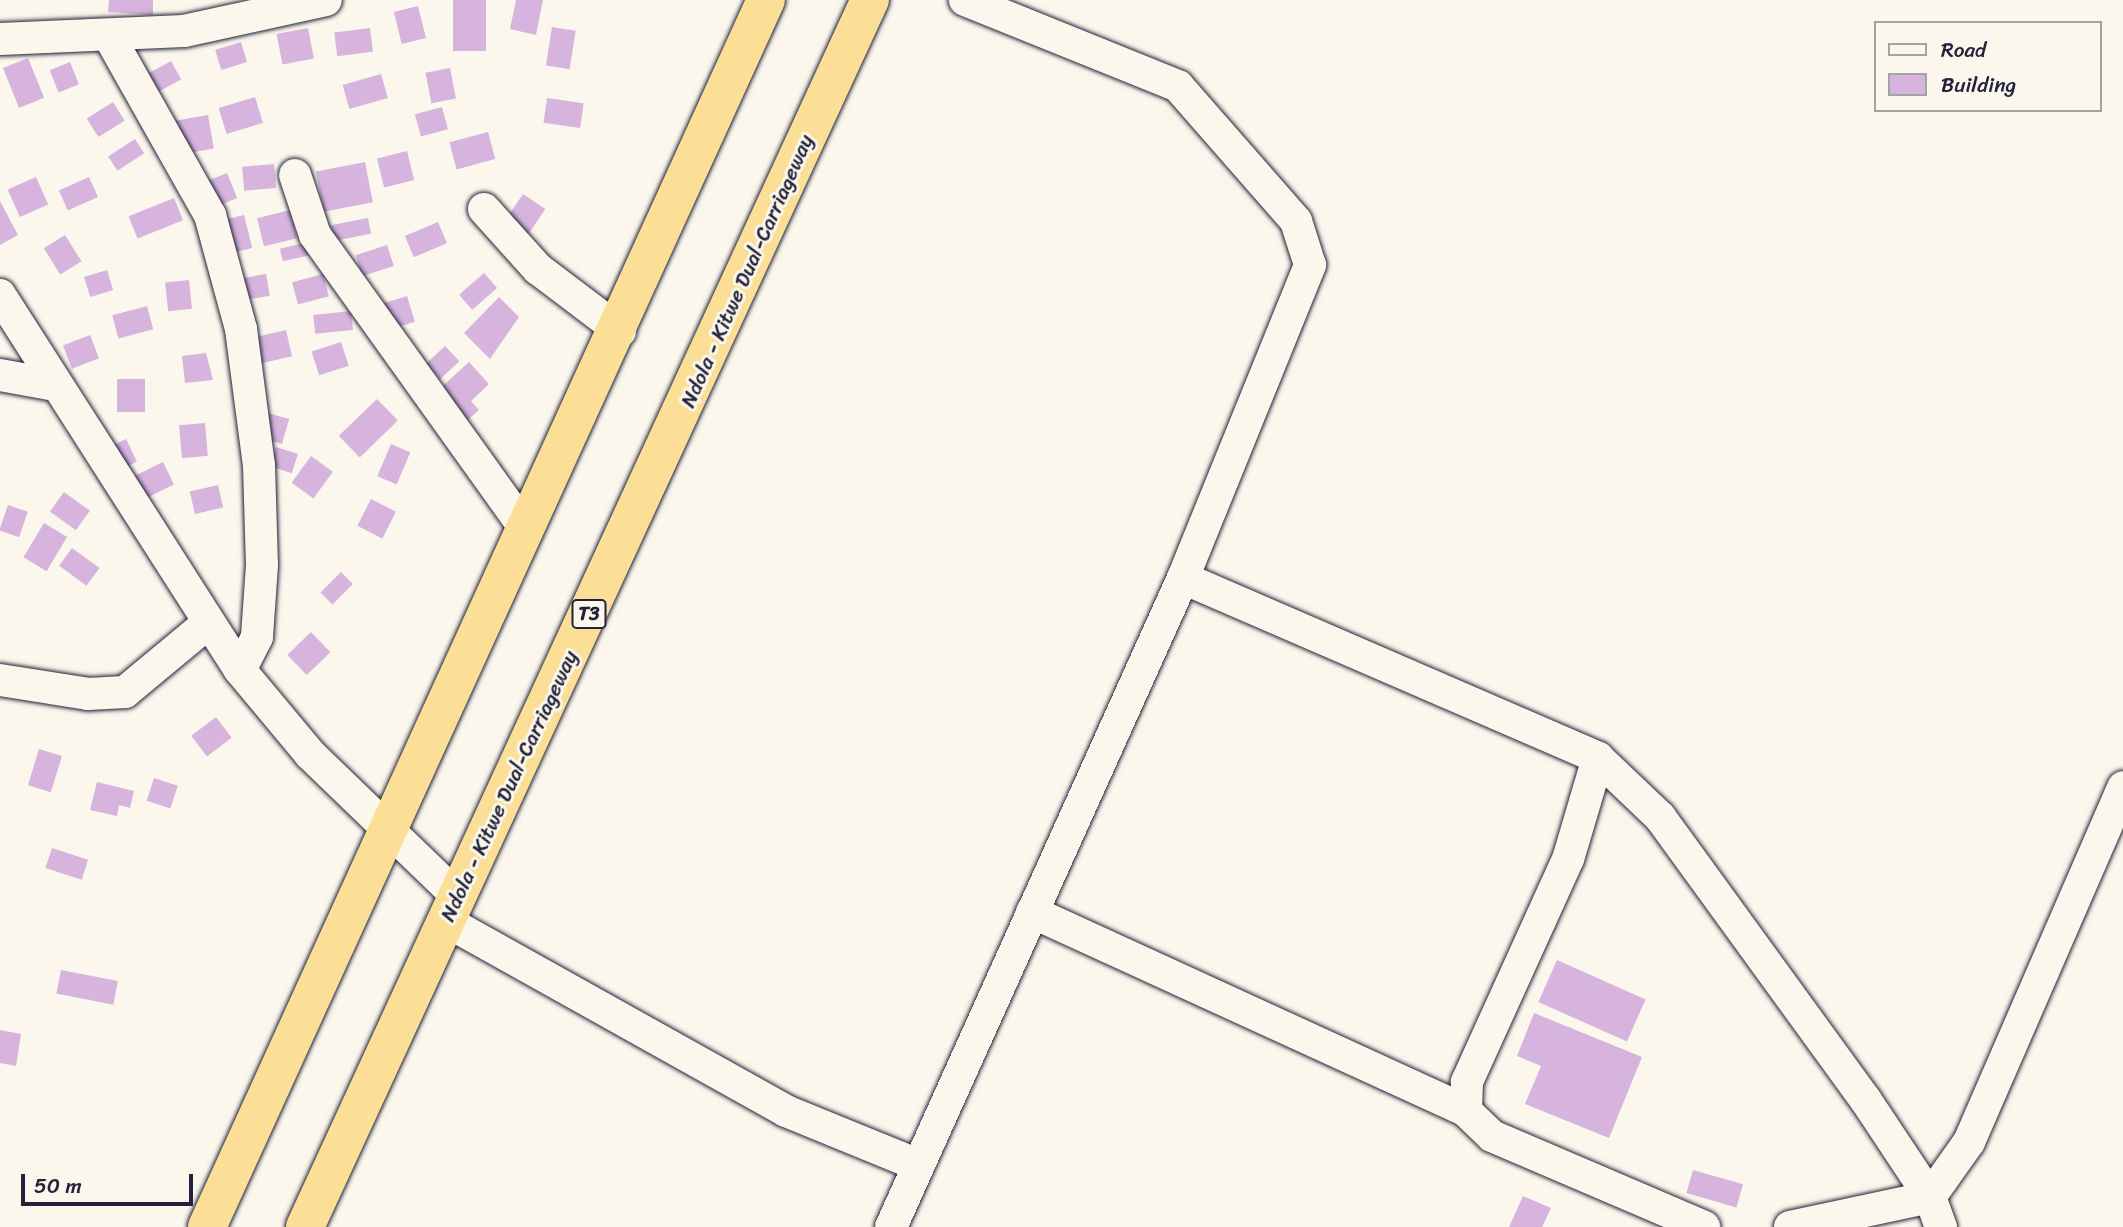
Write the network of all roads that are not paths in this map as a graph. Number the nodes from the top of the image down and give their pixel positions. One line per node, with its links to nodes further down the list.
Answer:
1 (326, 0): 5 (street)
2 (766, 0): 10 (highway)
3 (870, 0): 21 (highway, Ndola - Kitwe Dual-Carriageway / T3)
4 (965, 0): 14 (street)
5 (108, 36): 6 (street); 16 (street)
6 (0, 39)
7 (295, 175): 13 (street)
8 (484, 209): 10 (street)
9 (0, 295): 12 (street)
10 (620, 331): 13 (highway)
11 (0, 375): 12 (street)
12 (55, 385): 15 (street)
13 (523, 526): 20 (highway)
14 (1183, 578): 18 (street); 22 (street)
15 (208, 623): 16 (street); 17 (street)
16 (240, 670): 20 (street)
17 (0, 680)
18 (1598, 758): 23 (street); 25 (street)
19 (2123, 787): 25 (street)
20 (385, 830): 21 (street); 27 (highway)
21 (452, 909): 24 (street); 28 (highway, Ndola - Kitwe Dual-Carriageway / T3)
22 (1032, 912): 23 (street); 24 (street)
23 (1466, 1111): 26 (street)
24 (918, 1165): 29 (street)
25 (1930, 1197): 30 (street); 31 (street)
26 (1687, 1224)
27 (207, 1227)
28 (305, 1227)
29 (891, 1227)
30 (1790, 1227)
31 (1941, 1227)

